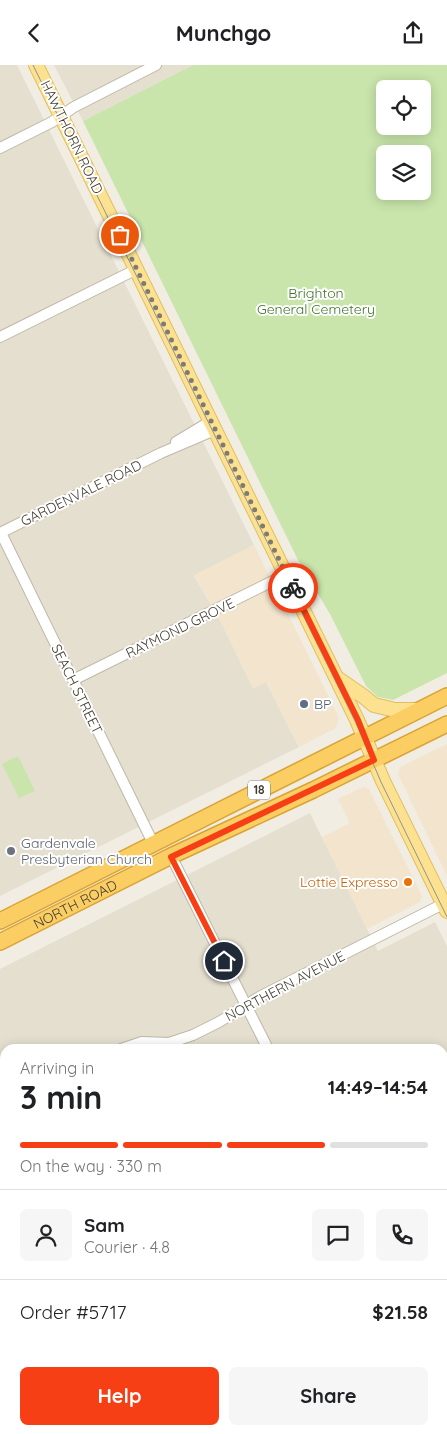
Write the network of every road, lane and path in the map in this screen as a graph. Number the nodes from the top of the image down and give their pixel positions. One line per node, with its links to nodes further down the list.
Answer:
1 (36, 65): 3 (main road, HAWTHORN ROAD)
2 (156, 65): 3 (street)
3 (61, 115): 4 (street); 5 (main road, HAWTHORN ROAD)
4 (0, 148)
5 (137, 269): 6 (street); 7 (main road, HAWTHORN ROAD)
6 (0, 337)
7 (213, 425): 8 (street, GARDENVALE ROAD); 9 (main road, HAWTHORN ROAD)
8 (0, 533): 11 (street, SEACH STREET)
9 (287, 574): 10 (main road, HAWTHORN ROAD); 11 (street, RAYMOND GROVE)
10 (337, 678): 13 (main road); 15 (main road, HAWTHORN ROAD)
11 (73, 680): 19 (street, SEACH STREET)
12 (447, 696): 13 (highway, NORTH ROAD / 18)
13 (420, 710): 15 (highway, NORTH ROAD / 18)
14 (447, 724): 16 (highway, NORTH ROAD / 18)
15 (365, 736): 16 (main road, HAWTHORN ROAD); 17 (highway, NORTH ROAD / 18)
16 (374, 760): 18 (highway, NORTH ROAD / 18); 21 (main road, HAWTHORN ROAD)
17 (301, 768): 18 (highway); 19 (highway, NORTH ROAD / 18)
18 (313, 790): 20 (highway, NORTH ROAD / 18)
19 (154, 845): 22 (highway, NORTH ROAD / 18)
20 (171, 857): 23 (highway, NORTH ROAD / 18); 24 (street)
21 (445, 908): 24 (street, NORTHERN AVENUE)
22 (0, 921)
23 (0, 942)
24 (246, 1005): 27 (street, NORTHERN AVENUE); 28 (street)
25 (136, 1044): 26 (street, NORTHERN AVENUE)
26 (162, 1044)
27 (162, 1044)
28 (266, 1044)

